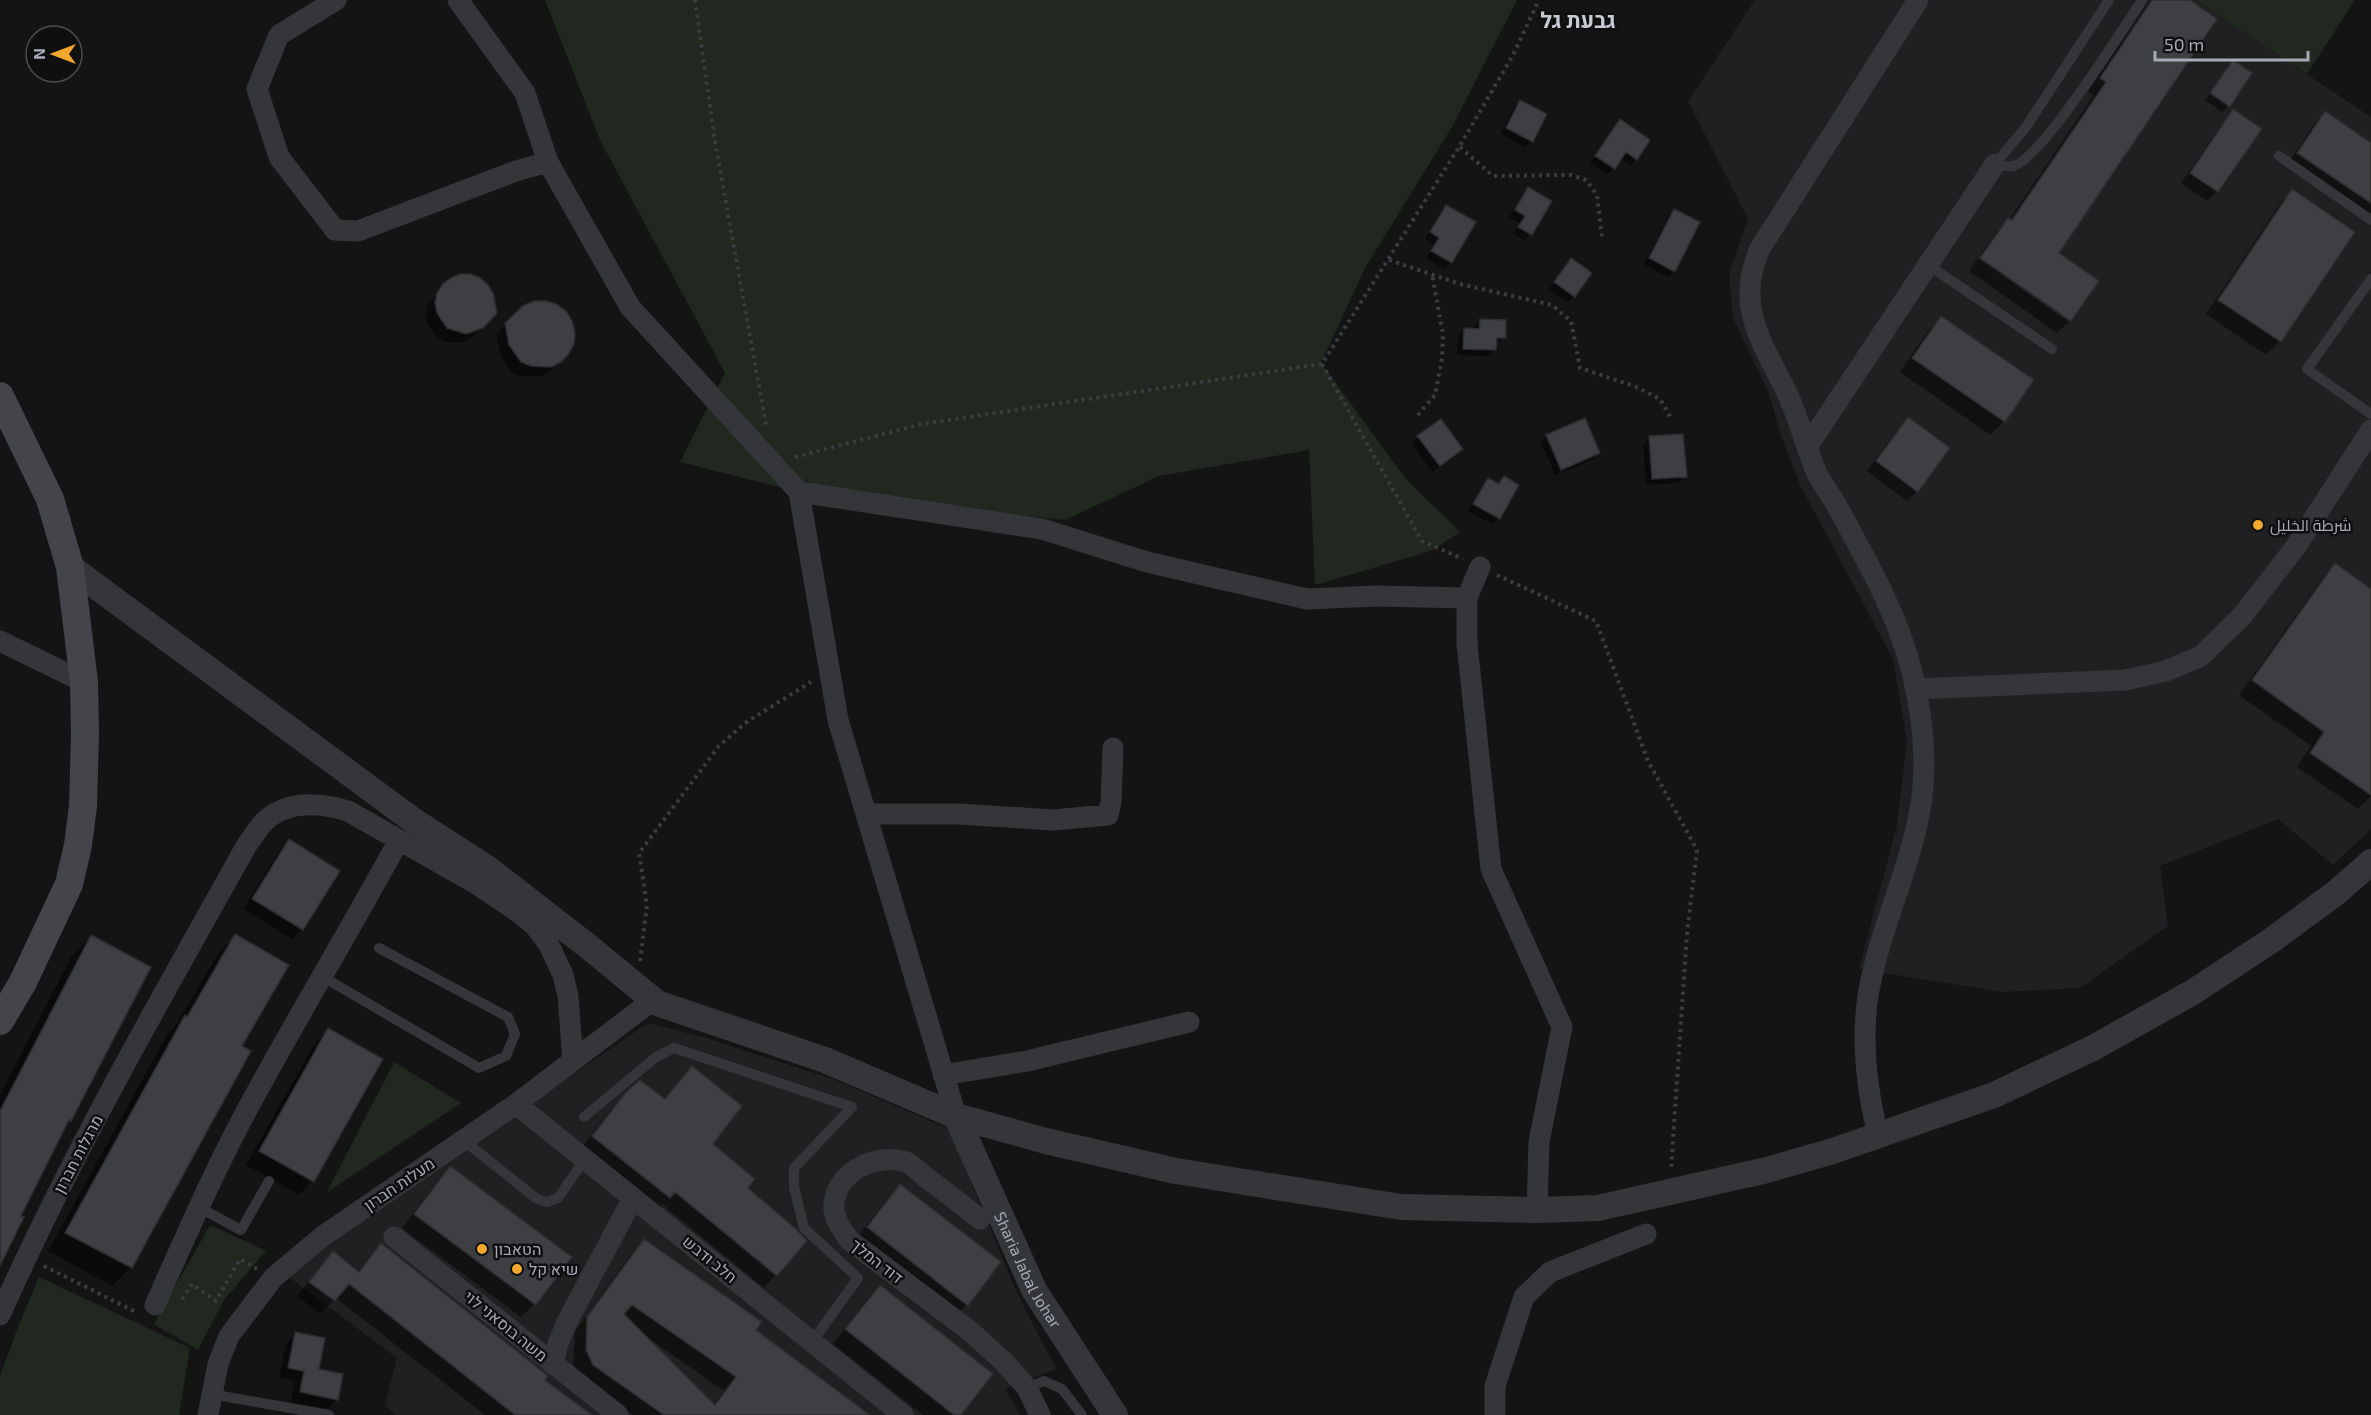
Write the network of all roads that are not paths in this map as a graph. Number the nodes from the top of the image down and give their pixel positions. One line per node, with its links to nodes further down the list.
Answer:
1 (336, 0): 7 (street)
2 (458, 0): 7 (street)
3 (1918, 0): 16 (street)
4 (2109, 0): 8 (lane)
5 (2142, 0): 8 (lane)
6 (2279, 156): 9 (lane)
7 (548, 162): 17 (street)
8 (1995, 164): 10 (street)
9 (2371, 220)
10 (1928, 265): 12 (lane); 16 (street)
11 (2371, 279): 14 (lane)
12 (2052, 349)
13 (0, 396): 18 (main road)
14 (2371, 414)
15 (2371, 430): 23 (street)
16 (1807, 447): 23 (street)
17 (799, 492): 20 (street); 25 (street)
18 (70, 567): 22 (main road); 30 (street)
19 (1480, 567): 20 (street)
20 (1467, 598): 44 (street)
21 (1, 642): 22 (street)
22 (84, 682): 31 (main road)
23 (1916, 689): 38 (street)
24 (1113, 748): 25 (street)
25 (866, 814): 34 (street)
26 (399, 840): 29 (street); 33 (street, מרגלות חברון); 49 (street, מרגלות חברון)
27 (2371, 862): 38 (street)
28 (379, 948): 29 (lane)
29 (323, 977): 43 (street)
30 (645, 993): 33 (street, מעלות חברון); 36 (street)
31 (0, 1021)
32 (1189, 1022): 34 (street)
33 (573, 1061): 35 (street, מעלות חברון)
34 (943, 1075): 36 (street)
35 (516, 1104): 39 (street, מעלות חברון); 40 (street, חלב ודבש)
36 (956, 1116): 44 (street); 60 (street, Sharia Jabal Johar)
37 (584, 1117): 50 (lane)
38 (1878, 1135): 44 (street)
39 (463, 1140): 40 (lane); 53 (street, מעלות חברון)
40 (585, 1159): 42 (street, חלב ודבש)
41 (269, 1181): 43 (lane)
42 (633, 1198): 50 (street, חלב ודבש); 51 (street)
43 (198, 1207): 48 (street)
44 (1537, 1210)
45 (980, 1219): 52 (street, דוד המלך)
46 (1646, 1234): 61 (street)
47 (394, 1237): 51 (street, משה בוסאני לוי)
48 (155, 1305)
49 (0, 1315)
50 (812, 1342): 57 (street, חלב ודבש)
51 (553, 1364): 56 (street, משה בוסאני לוי)
52 (1027, 1388): 58 (street, דוד המלך); 59 (lane)
53 (211, 1394): 54 (street, מעלות חברון); 55 (lane)
54 (208, 1415)
55 (329, 1415)
56 (618, 1415)
57 (903, 1415)
58 (1040, 1415)
59 (1082, 1415)
60 (1115, 1415)
61 (1495, 1415)

